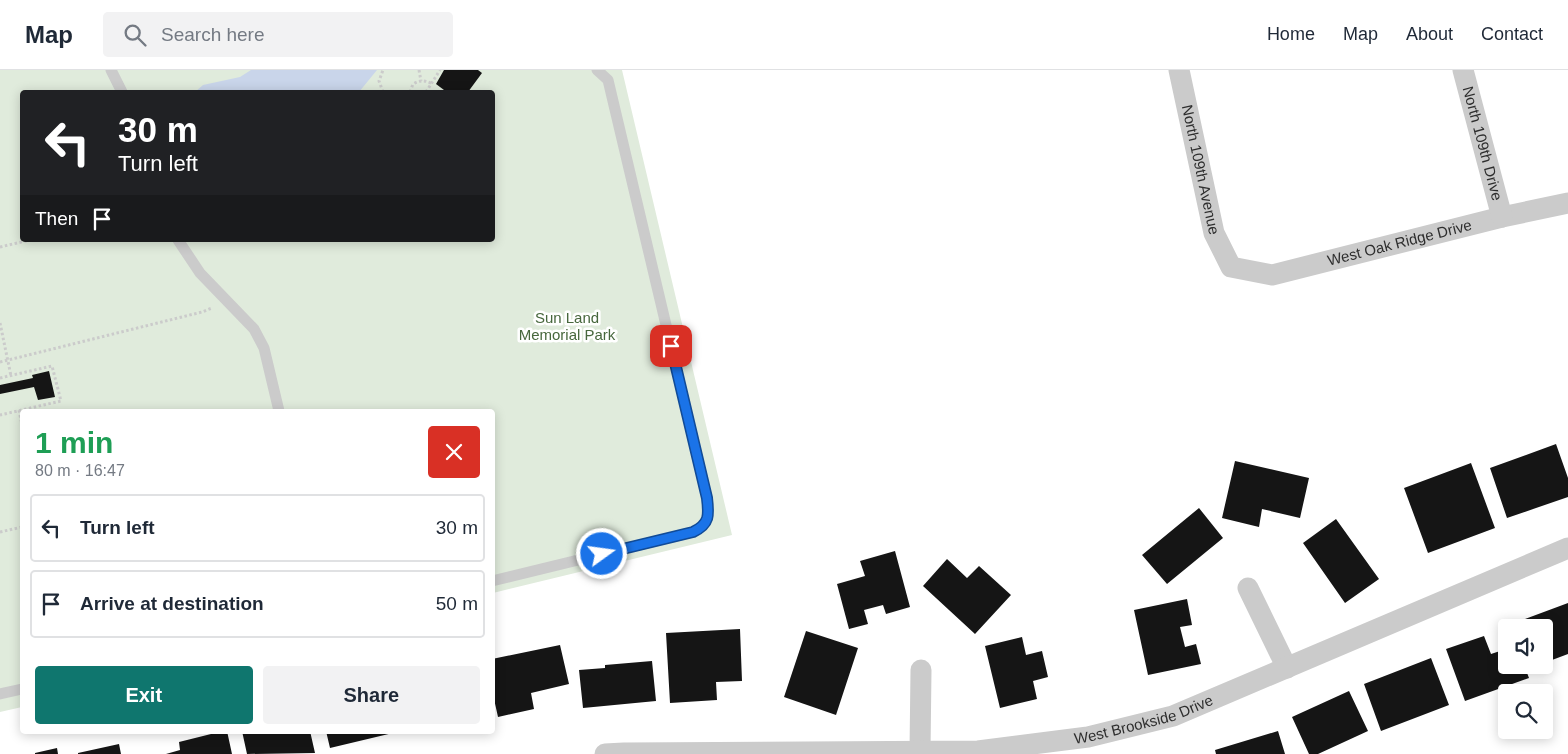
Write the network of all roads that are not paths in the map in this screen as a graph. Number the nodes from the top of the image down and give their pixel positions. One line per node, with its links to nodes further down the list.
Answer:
1 (111, 70): 5 (lane)
2 (597, 70): 12 (lane)
3 (1179, 70): 9 (street, North 109th Avenue)
4 (1463, 70): 7 (street, North 109th Drive)
5 (121, 90)
6 (1568, 203): 7 (street, West Oak Ridge Drive)
7 (1502, 217): 9 (street, West Oak Ridge Drive)
8 (179, 242): 10 (lane)
9 (1230, 267)
10 (279, 409)
11 (1568, 548): 14 (street, West Brookside Drive)
12 (495, 580)
13 (1248, 588): 14 (street)
14 (1286, 668): 18 (street, West Brookside Drive)
15 (921, 670): 18 (street)
16 (20, 689): 17 (lane)
17 (0, 694)
18 (920, 751): 19 (street, West Brookside Drive)
19 (605, 754)

